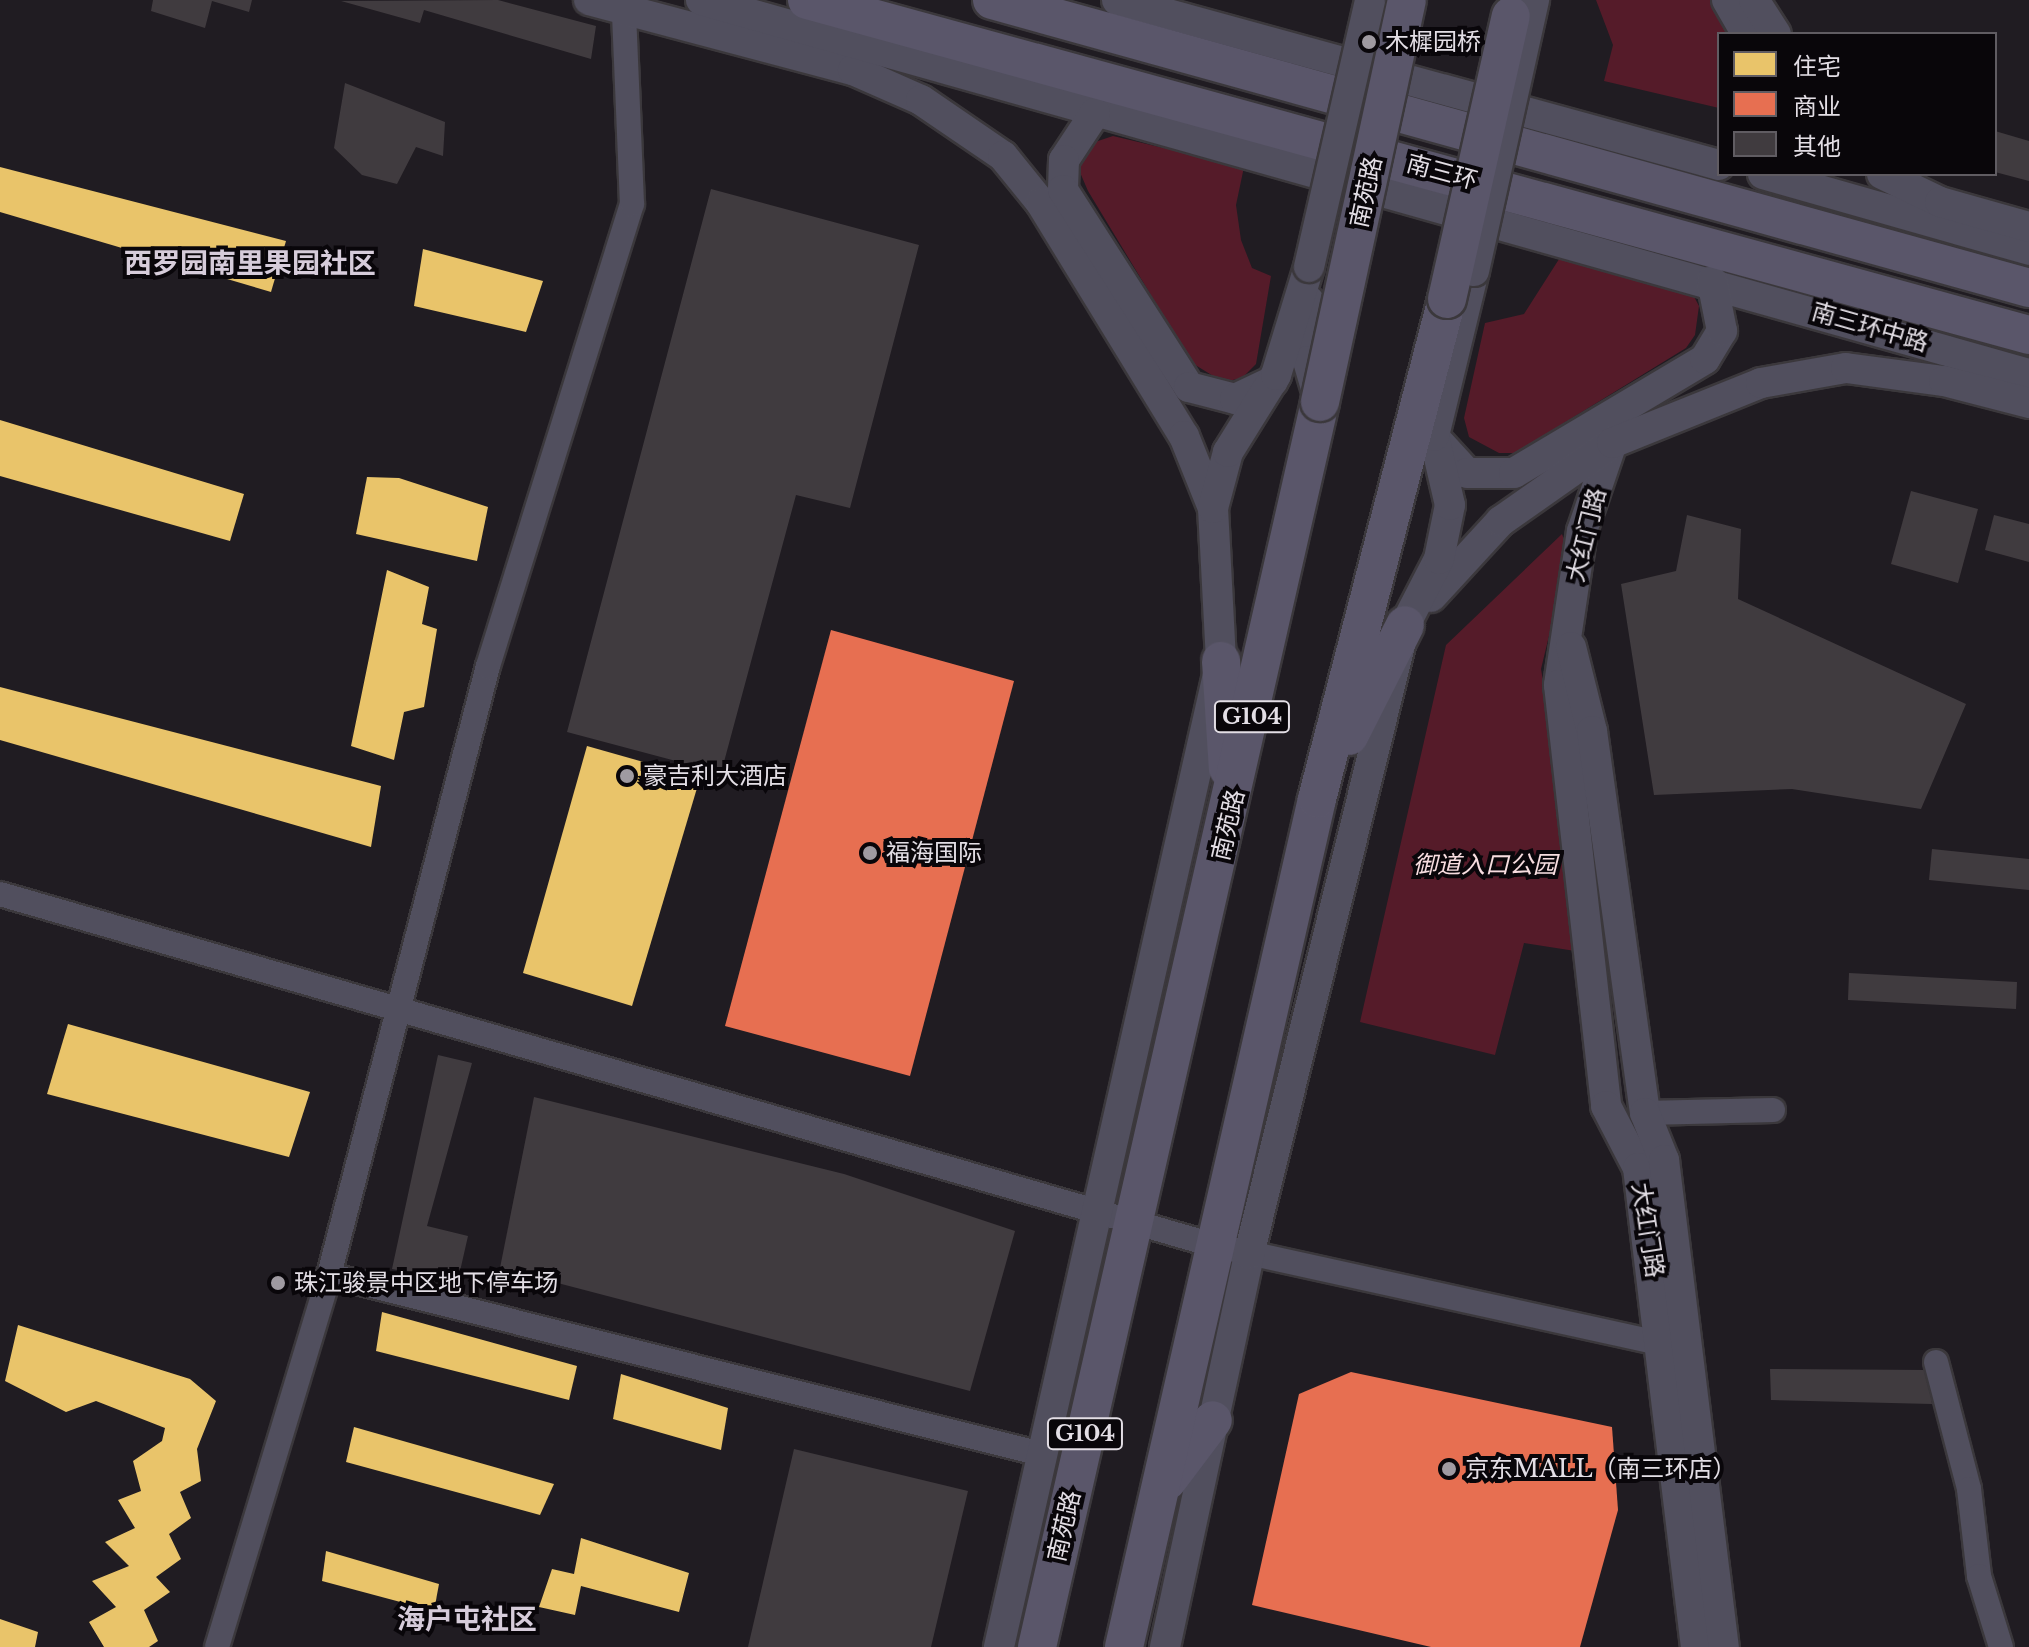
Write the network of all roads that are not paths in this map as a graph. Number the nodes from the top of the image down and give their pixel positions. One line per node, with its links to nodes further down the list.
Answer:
1 (589, 0): 11 (street)
2 (701, 0): 14 (street, 南三环中路)
3 (807, 0): 23 (highway, 南三环)
4 (992, 0): 22 (highway, 南三环)
5 (1370, 0): 20 (street, 南苑路, bridge)
6 (1407, 0): 26 (highway, 南苑路 / G104, bridge)
7 (1727, 0): 12 (street)
8 (1754, 0): 13 (street)
9 (1126, 1): 15 (street)
10 (1520, 5): 28 (street, bridge); 34 (highway, bridge)
11 (624, 11): 30 (street); 37 (street)
12 (1746, 32)
13 (1775, 32)
14 (1095, 113): 21 (street, 南三环中路); 25 (street)
15 (1717, 164)
16 (1770, 176): 19 (street)
17 (1886, 176): 18 (street)
18 (2029, 227)
19 (2029, 250)
20 (1309, 267): 25 (street); 26 (street)
21 (1712, 281): 24 (street, 南三环中路); 28 (street)
22 (2029, 288)
23 (2029, 335)
24 (2029, 374)
25 (1273, 381): 30 (street)
26 (1320, 402): 35 (highway, 南苑路 / G104)
27 (2029, 403): 29 (street)
28 (1434, 436): 31 (street)
29 (1612, 443): 31 (street); 32 (street, 大红门路)
30 (1213, 508): 33 (street)
31 (1405, 625): 34 (highway); 42 (street)
32 (1566, 629): 39 (street, 大红门路); 44 (street, 大红门路)
33 (1221, 661): 35 (highway); 40 (street)
34 (1317, 799): 41 (highway)
35 (1231, 817): 40 (highway, 南苑路 / G104)
36 (0, 894): 37 (street)
37 (395, 1014): 40 (street); 43 (street)
38 (1773, 1110): 39 (street)
39 (1645, 1113): 44 (street, 大红门路)
40 (1117, 1216): 41 (street); 47 (street); 51 (highway, 南苑路 / G104)
41 (1213, 1245): 42 (street); 48 (highway)
42 (1249, 1254): 44 (street); 46 (street)
43 (329, 1275): 47 (street); 49 (street)
44 (1679, 1347): 54 (street, 大红门路); 55 (street, 大红门路)
45 (1936, 1362): 56 (street)
46 (1213, 1420): 48 (highway); 53 (street)
47 (1045, 1455): 50 (street)
48 (1158, 1493): 52 (highway)
49 (217, 1647)
50 (999, 1647)
51 (1037, 1647)
52 (1124, 1647)
53 (1165, 1647)
54 (1696, 1647)
55 (1724, 1647)
56 (2001, 1647)

